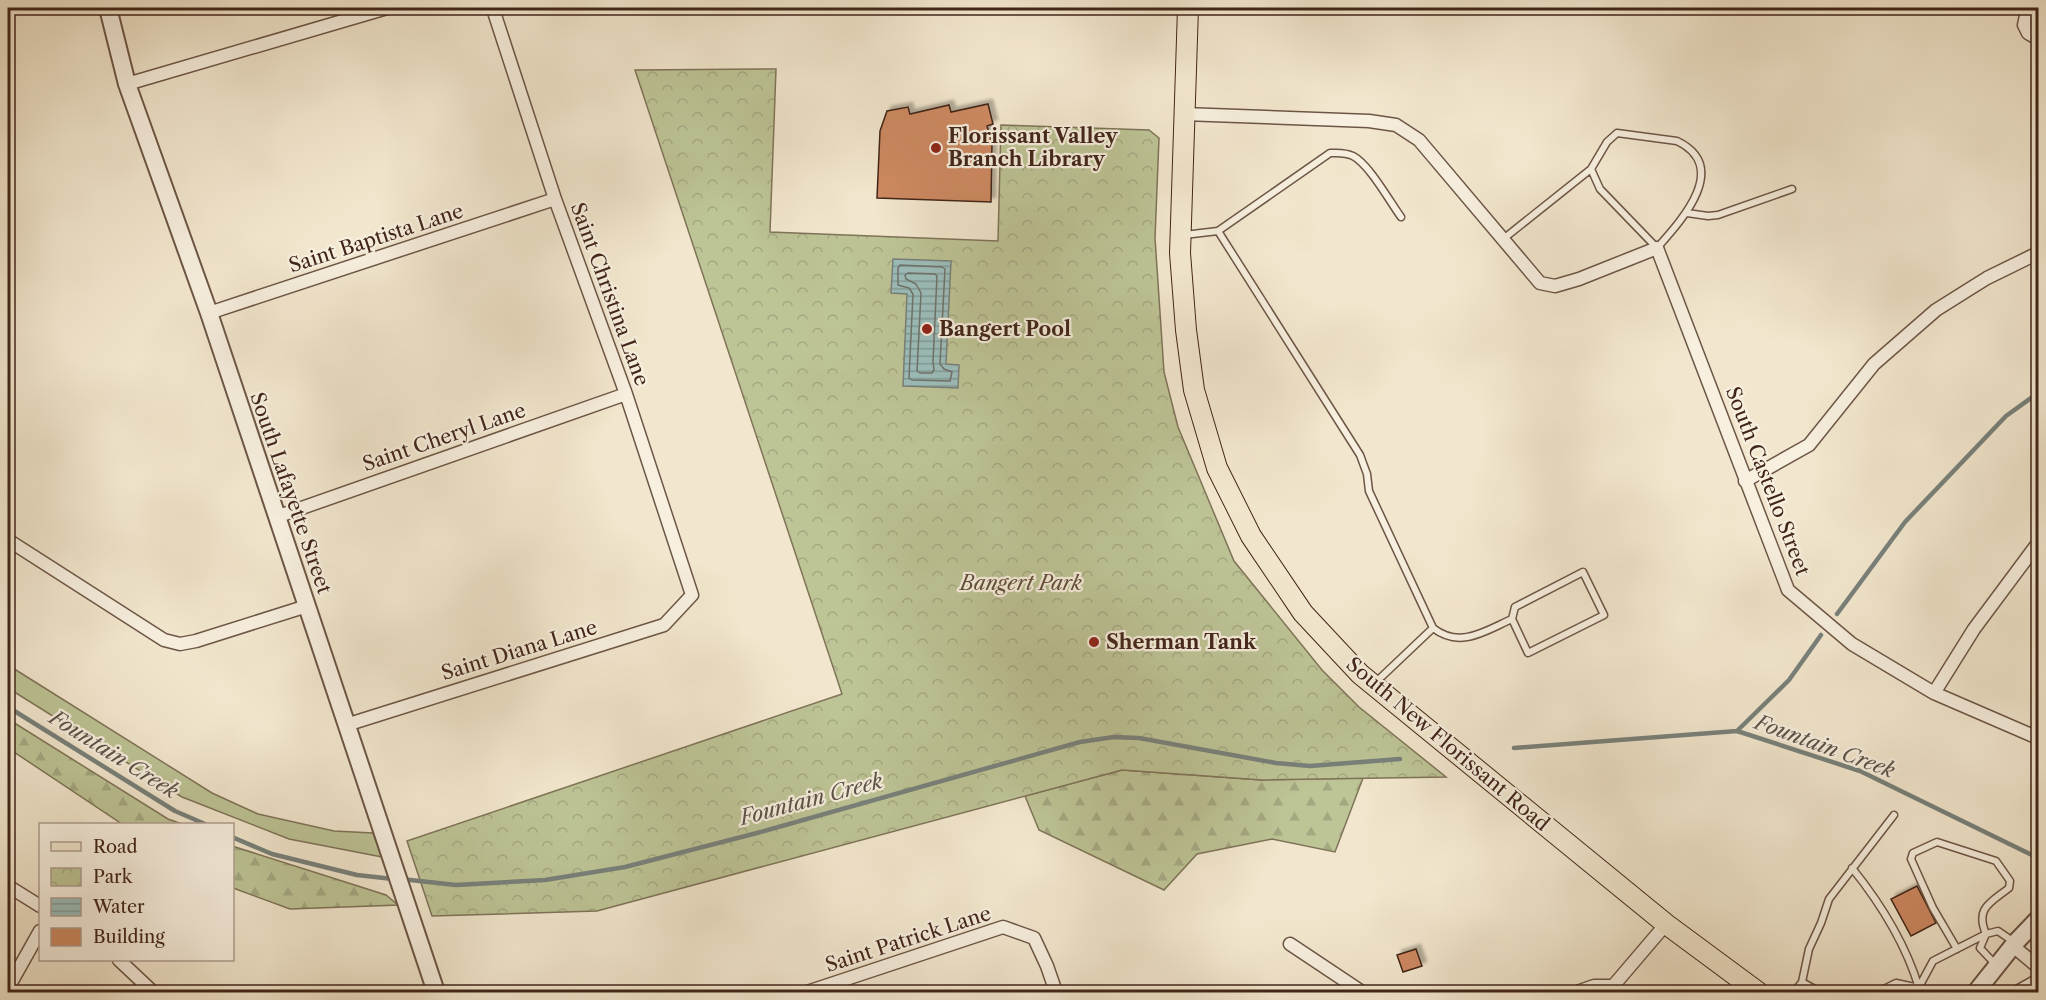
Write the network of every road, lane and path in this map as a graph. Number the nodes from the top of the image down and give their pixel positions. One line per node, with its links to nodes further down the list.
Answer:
1 (108, 8): 7 (street, South Lafayette Street)
2 (387, 8): 7 (street)
3 (490, 8): 11 (street, Saint Christina Lane)
4 (1188, 8): 8 (main road, South New Florissant Road)
5 (2030, 8): 6 (street)
6 (2038, 39)
7 (127, 84): 19 (street, South Lafayette Street)
8 (1184, 114): 15 (main road, South New Florissant Road); 16 (street)
9 (1591, 169): 12 (lane); 16 (lane); 17 (lane)
10 (1792, 189): 12 (lane)
11 (555, 199): 19 (street, Saint Baptista Lane); 20 (street, Saint Christina Lane)
12 (1687, 213): 17 (lane)
13 (1401, 217): 14 (lane)
14 (1218, 231): 15 (lane); 28 (lane)
15 (1180, 235): 29 (main road, South New Florissant Road)
16 (1502, 240): 17 (street)
17 (1658, 249): 21 (street, South Castello Street)
18 (2038, 253): 21 (street)
19 (209, 313): 22 (street, South Lafayette Street)
20 (626, 394): 22 (street, Saint Cheryl Lane); 25 (street, Saint Christina Lane)
21 (1745, 481): 30 (street, South Castello Street)
22 (276, 517): 26 (street, South Lafayette Street)
23 (8, 540): 26 (street)
24 (2038, 543): 30 (street)
25 (693, 596): 31 (street, Saint Diana Lane)
26 (307, 606): 31 (street, South Lafayette Street)
27 (1512, 619): 27 (lane); 28 (lane)
28 (1433, 628): 29 (lane)
29 (1374, 685): 38 (main road, South New Florissant Road)
30 (1935, 693): 32 (street, South Castello Street)
31 (346, 725): 53 (street, South Lafayette Street)
32 (2038, 738)
33 (1894, 815): 34 (lane)
34 (1852, 868): 48 (lane); 50 (lane)
35 (8, 886): 36 (street)
36 (39, 905)
37 (2038, 919): 42 (street)
38 (1666, 924): 51 (street); 58 (main road, South New Florissant Road)
39 (39, 932): 49 (street)
40 (1986, 934): 42 (lane); 43 (lane); 43 (lane); 45 (lane)
41 (1290, 944): 56 (street)
42 (2014, 944): 45 (street); 46 (street)
43 (1957, 949): 50 (lane)
44 (120, 961): 52 (street)
45 (1997, 965): 62 (street)
46 (2038, 967)
47 (2038, 977): 63 (lane)
48 (1802, 982): 59 (lane); 60 (lane)
49 (8, 988)
50 (1919, 988): 61 (lane)
51 (1611, 989): 57 (street)
52 (153, 993)
53 (436, 993)
54 (807, 993): 55 (street, Saint Patrick Lane)
55 (1056, 993)
56 (1362, 993)
57 (1577, 993)
58 (1758, 993)
59 (1794, 993)
60 (1820, 993)
61 (1878, 993)
62 (1976, 993)
63 (2011, 993)

